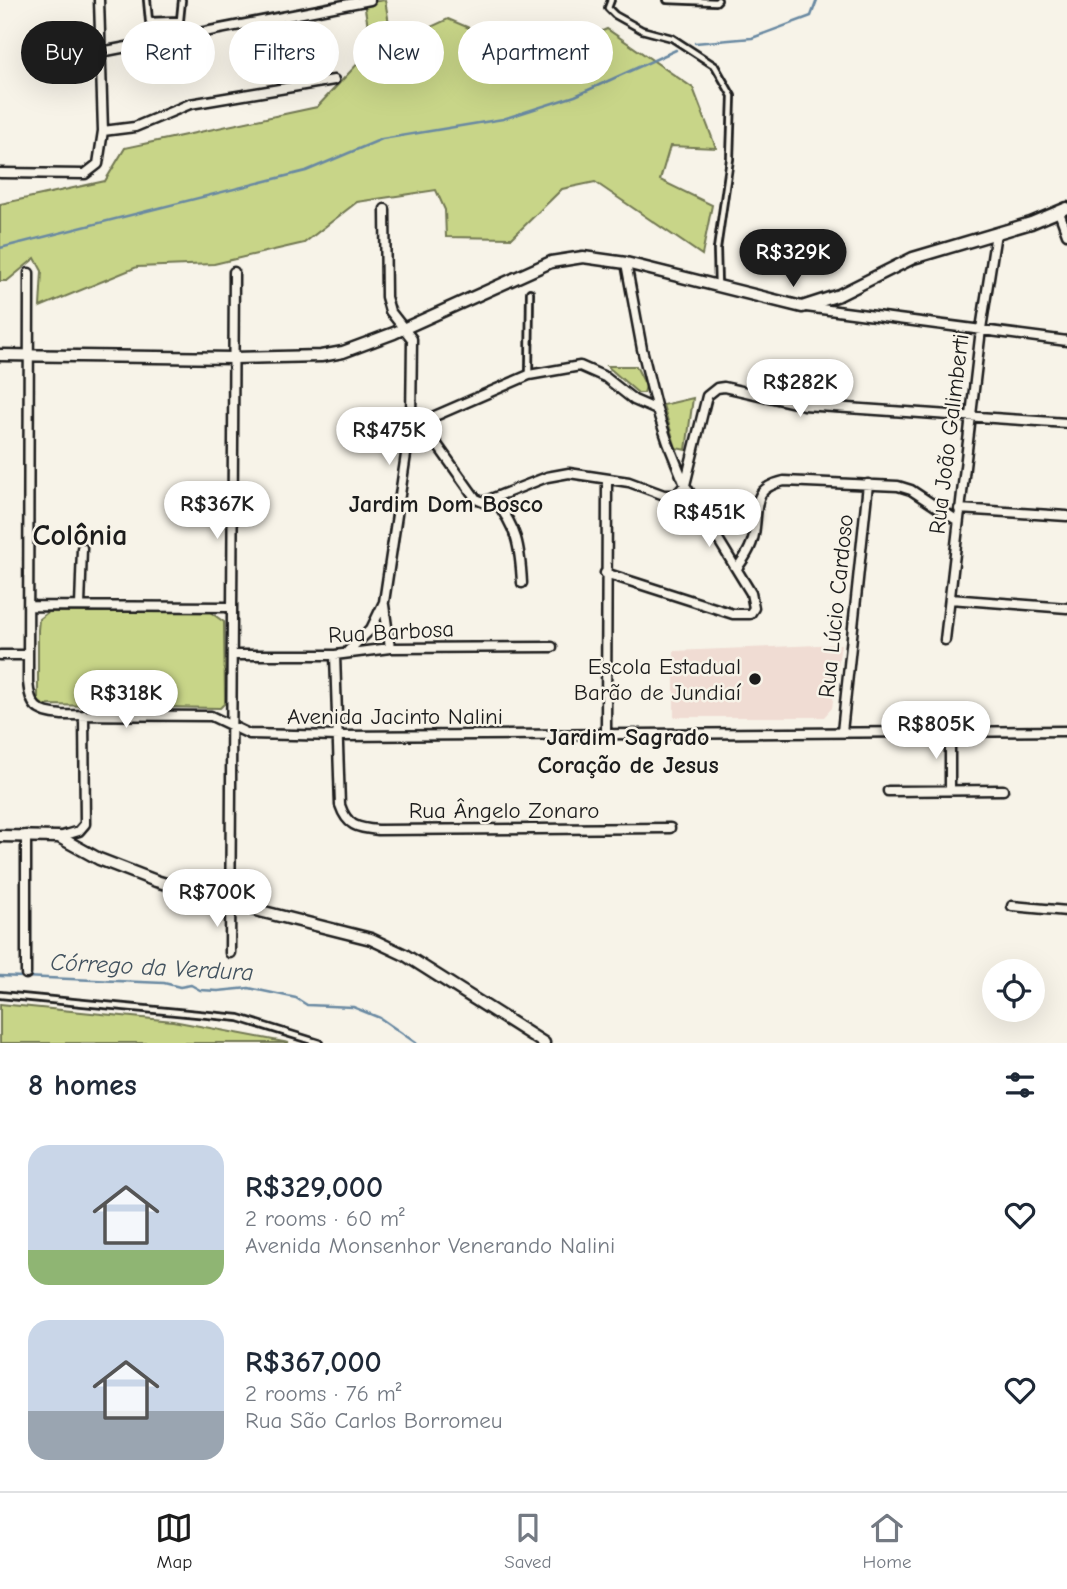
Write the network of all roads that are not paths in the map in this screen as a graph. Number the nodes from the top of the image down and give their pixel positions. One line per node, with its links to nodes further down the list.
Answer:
1 (99, 0): 8 (street)
2 (147, 0): 3 (lane)
3 (182, 0)
4 (370, 0): 9 (street)
5 (611, 0): 21 (lane)
6 (667, 0): 7 (lane)
7 (718, 0)
8 (100, 21)
9 (107, 51)
10 (102, 84): 12 (street)
11 (310, 84): 12 (street)
12 (103, 131): 13 (street)
13 (0, 173)
14 (385, 209): 24 (street)
15 (1063, 210): 16 (street); 17 (street)
16 (996, 233): 23 (street); 25 (street, Rua João Galimberti)
17 (1067, 234)
18 (626, 263): 21 (street); 24 (street); 31 (street)
19 (234, 272): 29 (street)
20 (29, 273): 28 (street)
21 (718, 286): 23 (street)
22 (530, 292): 30 (lane)
23 (803, 307): 25 (street)
24 (405, 328): 29 (street); 33 (street)
25 (981, 329): 26 (street); 32 (street, Rua João Galimberti)
26 (1067, 341)
27 (0, 355): 28 (street)
28 (29, 355): 29 (street); 49 (street)
29 (234, 358): 51 (street)
30 (529, 375): 31 (street); 34 (street)
31 (657, 410): 38 (street)
32 (970, 417): 35 (street); 38 (street); 40 (street, Rua João Galimberti)
33 (411, 421): 34 (street); 48 (street)
34 (421, 422): 39 (street)
35 (1067, 423)
36 (607, 479): 38 (street); 39 (street); 45 (street)
37 (868, 484): 42 (street); 44 (street); 64 (street, Rua Lúcio Cardoso)
38 (685, 485): 44 (street)
39 (494, 499): 46 (street)
40 (959, 509): 41 (street); 42 (street, Rua João Galimberti)
41 (1067, 516)
42 (958, 521): 47 (street, Rua João Galimberti)
43 (82, 548): 50 (street)
44 (737, 568): 45 (street)
45 (605, 573): 66 (street)
46 (522, 583)
47 (950, 599): 52 (street); 53 (street, Rua João Galimberti)
48 (384, 602): 55 (street); 56 (street)
49 (28, 606): 50 (street); 58 (street)
50 (80, 606): 51 (street)
51 (231, 607): 59 (street)
52 (1067, 608)
53 (945, 640)
54 (552, 647): 55 (street, Rua Barbosa)
55 (390, 648): 56 (street, Rua Barbosa)
56 (348, 651): 60 (street, Rua Barbosa)
57 (0, 654): 58 (street)
58 (27, 655): 61 (street, Avenida Jacinto Nalini)
59 (232, 655): 60 (street, Rua Barbosa); 62 (street)
60 (335, 655): 67 (street)
61 (84, 715): 62 (street, Avenida Jacinto Nalini); 74 (street)
62 (231, 724): 67 (street, Avenida Jacinto Nalini); 75 (street)
63 (1067, 731): 65 (street, Avenida Jacinto Nalini)
64 (842, 732): 65 (street, Avenida Jacinto Nalini); 66 (street, Avenida Jacinto Nalini)
65 (950, 732): 69 (street)
66 (606, 734): 67 (street, Avenida Jacinto Nalini)
67 (339, 736): 71 (street, Rua Ângelo Zonaro)
68 (888, 790): 69 (street)
69 (950, 790): 70 (street)
70 (1003, 790)
71 (670, 828)
72 (26, 835): 73 (street); 74 (street); 79 (street)
73 (0, 836)
74 (59, 837): 75 (street)
75 (232, 904): 78 (street); 82 (street)
76 (1012, 906): 77 (street)
77 (1067, 911)
78 (230, 954)
79 (26, 974)
80 (0, 995): 81 (lane)
81 (319, 1043)
82 (544, 1043)

